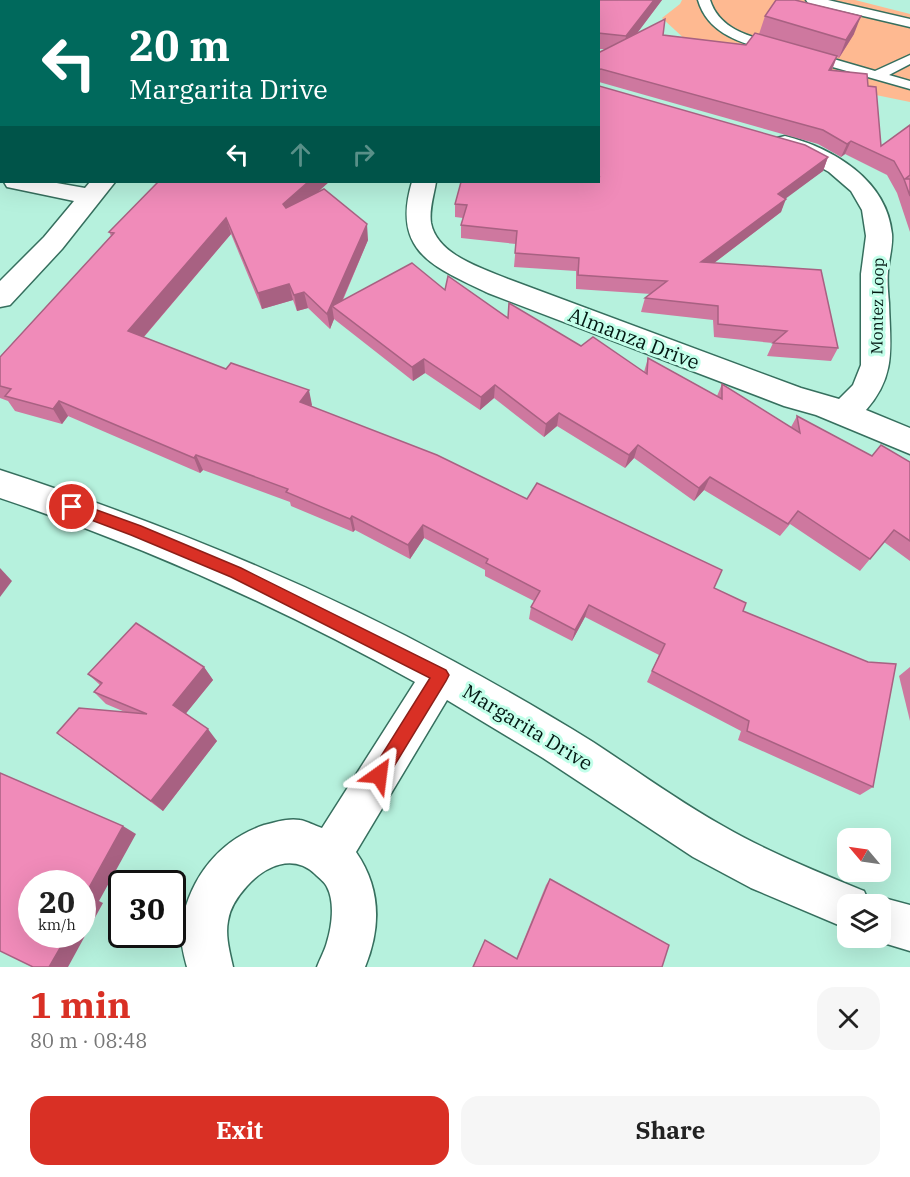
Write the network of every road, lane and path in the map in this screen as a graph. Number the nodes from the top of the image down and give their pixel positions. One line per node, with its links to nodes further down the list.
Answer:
1 (704, 0): 5 (lane)
2 (812, 0): 3 (lane)
3 (910, 23)
4 (910, 59): 5 (lane)
5 (879, 74): 6 (lane)
6 (910, 85)
7 (759, 136): 12 (street, Montez Loop)
8 (28, 183): 10 (street)
9 (424, 183): 12 (street, Almanza Drive)
10 (97, 189): 11 (street)
11 (0, 298)
12 (844, 414): 13 (street, Almanza Drive)
13 (910, 441)
14 (0, 484): 15 (street, Margarita Drive)
15 (441, 675): 16 (street); 17 (street, Margarita Drive)
16 (330, 855): 20 (street); 21 (street)
17 (837, 903)
18 (891, 923): 19 (street)
19 (910, 928)
20 (210, 967)
21 (340, 967)

